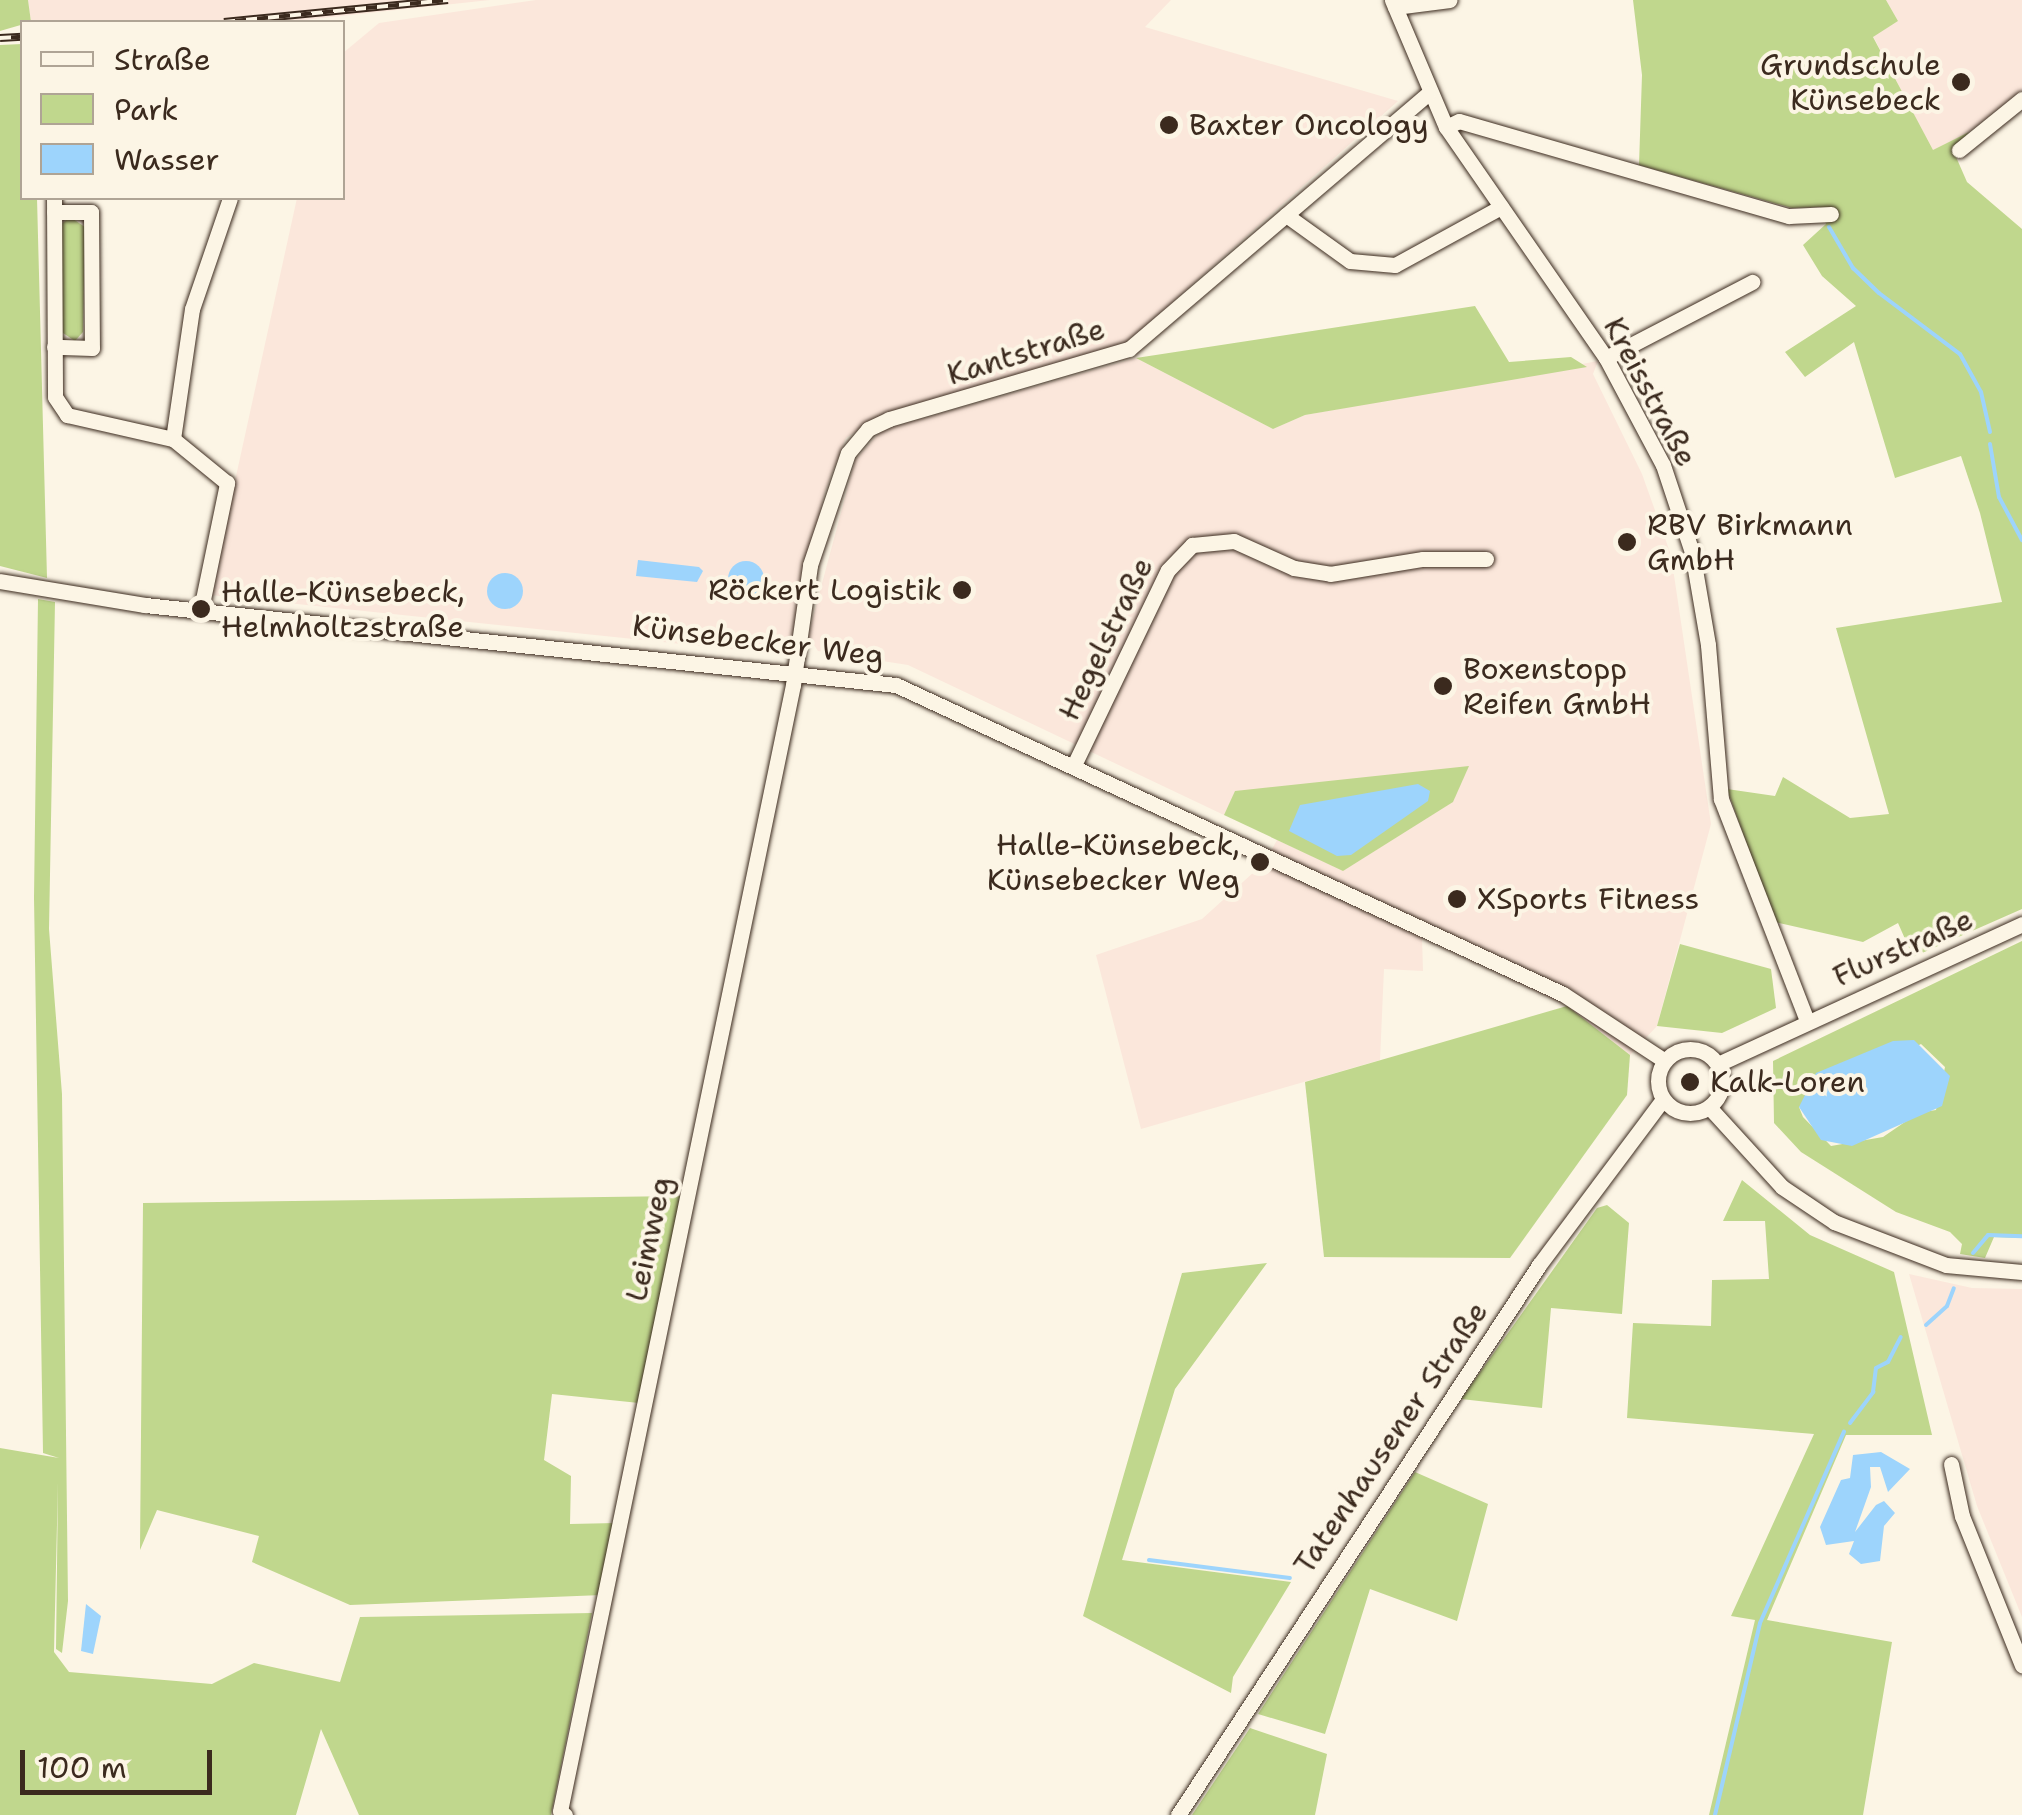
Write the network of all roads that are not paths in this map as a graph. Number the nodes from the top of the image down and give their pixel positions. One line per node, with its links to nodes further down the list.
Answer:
1 (1450, 0): 2 (street)
2 (1393, 4): 3 (street, Kreisstraße)
3 (1428, 94): 5 (street, Kreisstraße); 11 (street, Kantstraße)
4 (2022, 99): 6 (street)
5 (1446, 127): 9 (street, Kreisstraße); 10 (street)
6 (1960, 150)
7 (229, 200): 15 (street)
8 (54, 205): 13 (street); 13 (street)
9 (1501, 206): 11 (street); 14 (street, Kreisstraße)
10 (1832, 214)
11 (1286, 216): 19 (street, Kantstraße)
12 (1752, 282): 14 (street)
13 (54, 347): 15 (street)
14 (1606, 358): 22 (street, Kreisstraße)
15 (173, 439): 18 (street)
16 (1486, 559): 20 (street, Hegelstraße)
17 (0, 581): 18 (street, Künsebecker Weg)
18 (201, 609): 19 (street, Künsebecker Weg)
19 (794, 673): 20 (street, Künsebecker Weg); 30 (street, Leimweg)
20 (1074, 765): 23 (street, Künsebecker Weg)
21 (2022, 924): 22 (street, Flurstraße)
22 (1807, 1022): 24 (street)
23 (1665, 1061): 24 (street); 25 (street)
24 (1718, 1064): 26 (street)
25 (1663, 1099): 26 (street); 31 (street, Tatenhausener Straße)
26 (1710, 1107): 27 (street)
27 (2022, 1272)
28 (1951, 1464): 29 (street)
29 (2022, 1665)
30 (566, 1815)
31 (1178, 1815)

